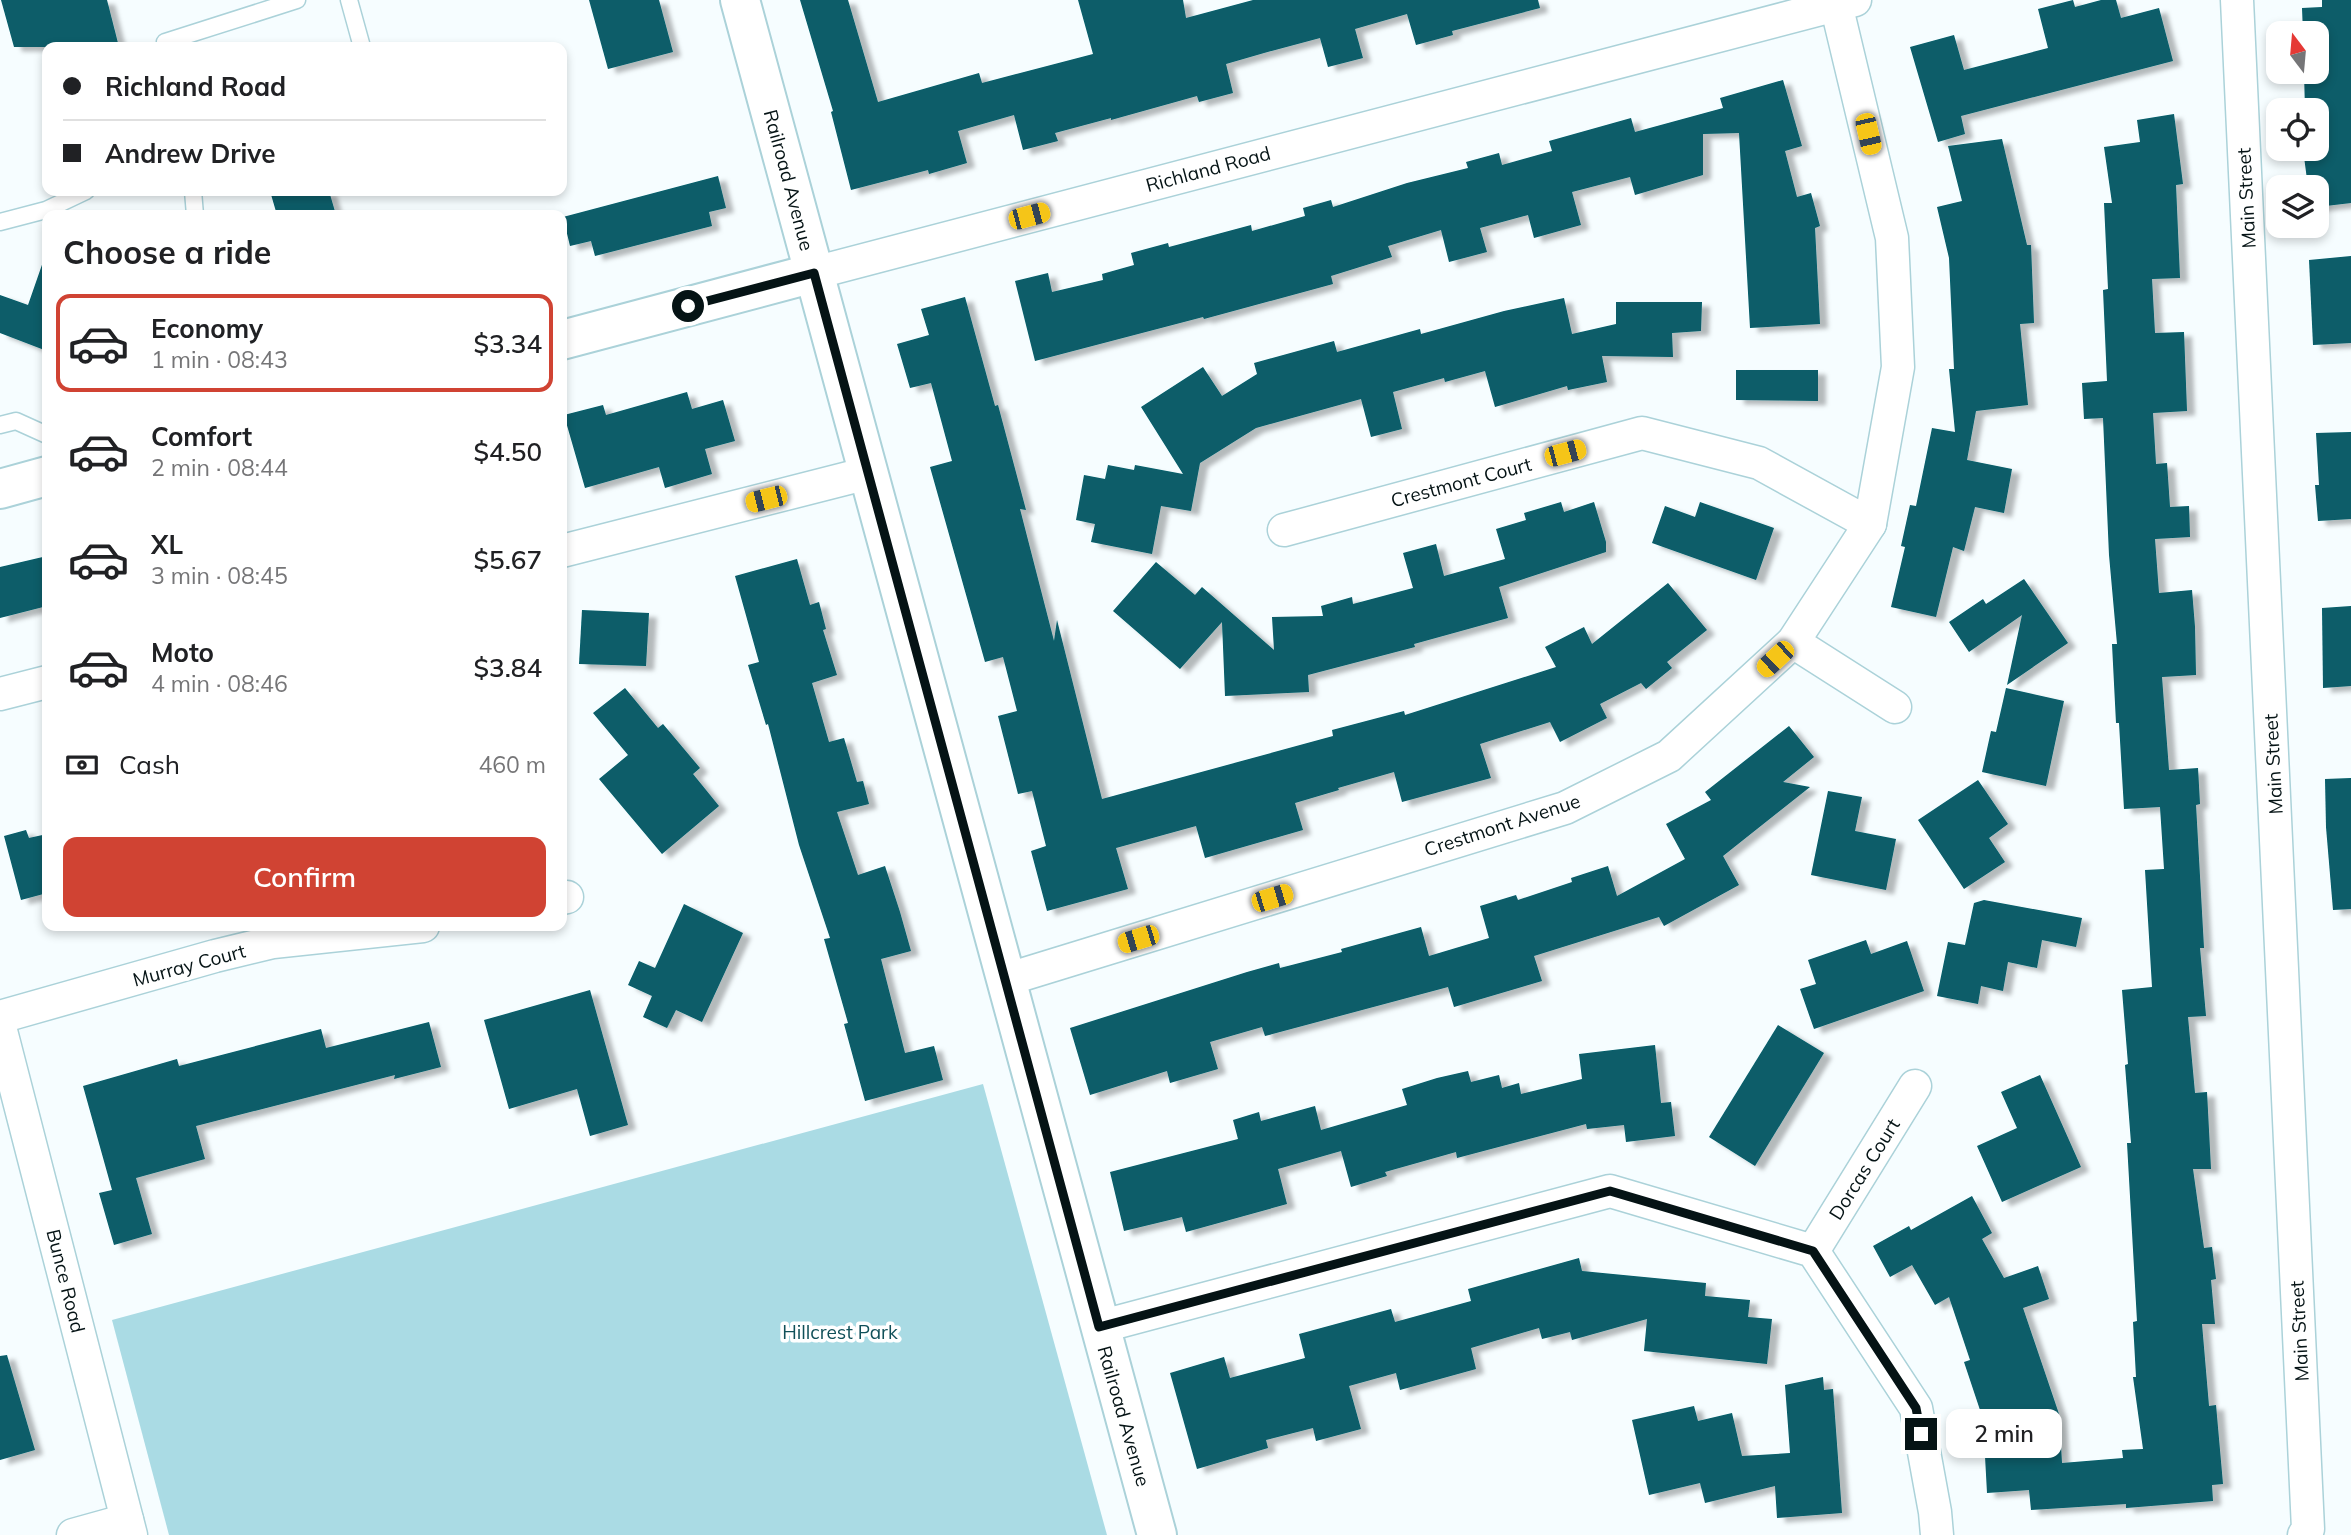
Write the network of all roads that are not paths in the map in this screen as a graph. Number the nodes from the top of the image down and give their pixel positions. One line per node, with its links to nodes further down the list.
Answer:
1 (297, 0): 6 (lane)
2 (349, 0): 7 (lane)
3 (740, 0): 12 (street, Railroad Avenue)
4 (2237, 0): 34 (street, Main Street)
5 (1842, 2): 12 (street, Richland Road); 19 (street, Crestmont Avenue)
6 (168, 42)
7 (361, 42)
8 (75, 196): 9 (lane)
9 (46, 210)
10 (42, 211): 11 (lane)
11 (0, 222)
12 (814, 273): 13 (street, Richland Road); 16 (street, Railroad Avenue)
13 (567, 339)
14 (0, 425): 15 (lane)
15 (42, 433)
16 (868, 473): 21 (street); 27 (street, Railroad Avenue)
17 (42, 477): 18 (street)
18 (0, 489)
19 (1870, 524): 20 (street, Crestmont Court); 22 (street, Crestmont Avenue)
20 (1284, 530)
21 (567, 550)
22 (1793, 642): 25 (street); 27 (street, Crestmont Avenue)
23 (42, 683): 24 (street)
24 (0, 694)
25 (1895, 707)
26 (376, 931): 28 (street, Murray Court)
27 (1005, 981): 32 (street, Railroad Avenue)
28 (0, 1017)
29 (0, 1027): 33 (street, Bunce Road)
30 (1915, 1086): 31 (street, Dorcas Court)
31 (1813, 1251): 32 (street); 37 (street)
32 (1099, 1327): 36 (street, Railroad Avenue)
33 (129, 1528): 35 (street)
34 (2306, 1532)
35 (73, 1535)
36 (1157, 1535)
37 (1937, 1535)

